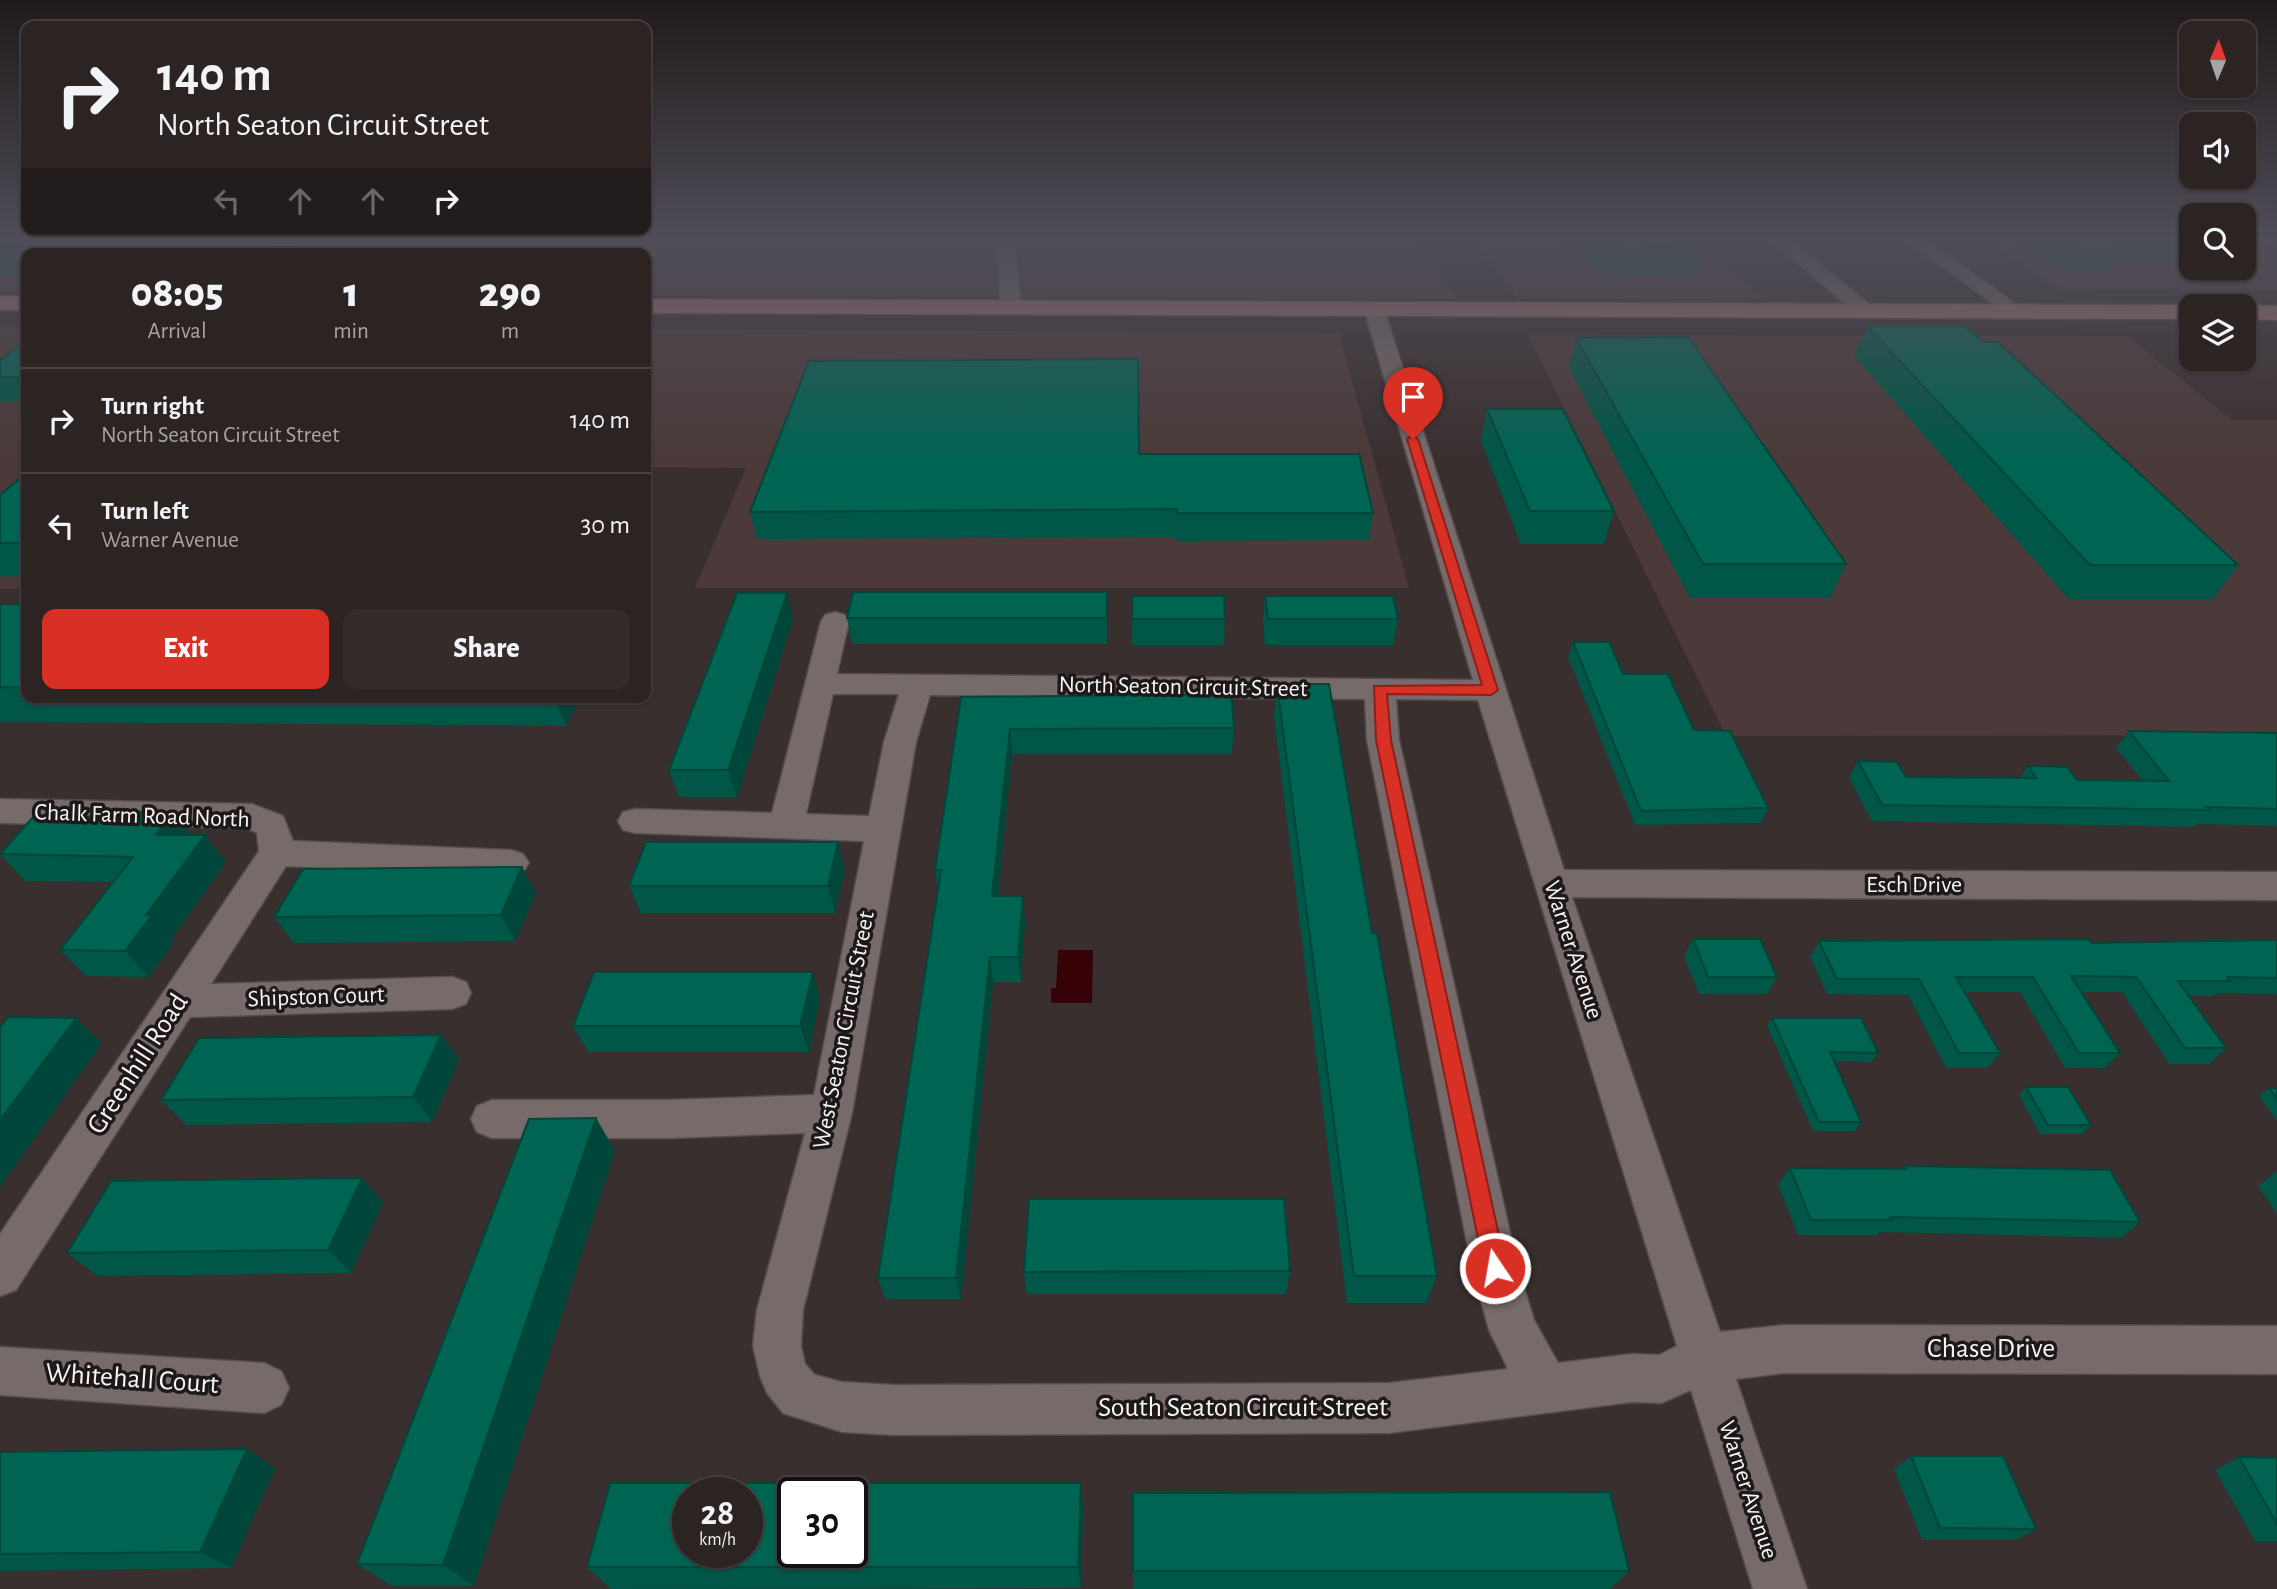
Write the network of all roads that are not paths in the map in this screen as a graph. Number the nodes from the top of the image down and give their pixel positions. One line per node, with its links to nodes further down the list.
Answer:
1 (1375, 311): 12 (street, Warner Avenue)
2 (1728, 311): 3 (main road)
3 (1867, 312): 4 (main road)
4 (2017, 312): 5 (main road)
5 (2179, 312)
6 (2256, 312): 7 (main road)
7 (2277, 313)
8 (835, 621): 9 (street)
9 (820, 684): 10 (street, North Seaton Circuit Street); 15 (street)
10 (918, 684): 11 (street, North Seaton Circuit Street); 16 (street, West Seaton Circuit Street)
11 (1380, 689): 12 (street, North Seaton Circuit Street); 31 (street)
12 (1491, 690): 19 (street, Warner Avenue)
13 (0, 811): 17 (street, Chalk Farm Road North)
14 (635, 821): 15 (street)
15 (786, 827): 16 (street)
16 (883, 829): 23 (street, West Seaton Circuit Street)
17 (276, 853): 18 (street, Chalk Farm Road North); 22 (street, Greenhill Road)
18 (510, 863)
19 (1550, 883): 20 (street, Esch Drive); 27 (street, Warner Avenue)
20 (2277, 887)
21 (453, 993): 22 (street, Shipston Court)
22 (179, 1001): 25 (street, Greenhill Road)
23 (831, 1113): 24 (street); 29 (street, West Seaton Circuit Street)
24 (492, 1119)
25 (0, 1274)
26 (2277, 1350): 27 (street, Chase Drive)
27 (1706, 1358): 31 (street, South Seaton Circuit Street); 32 (street, Warner Avenue)
28 (0, 1371): 30 (street, Whitehall Court)
29 (784, 1376): 31 (street, South Seaton Circuit Street)
30 (264, 1388)
31 (1546, 1389)
32 (1780, 1589)

